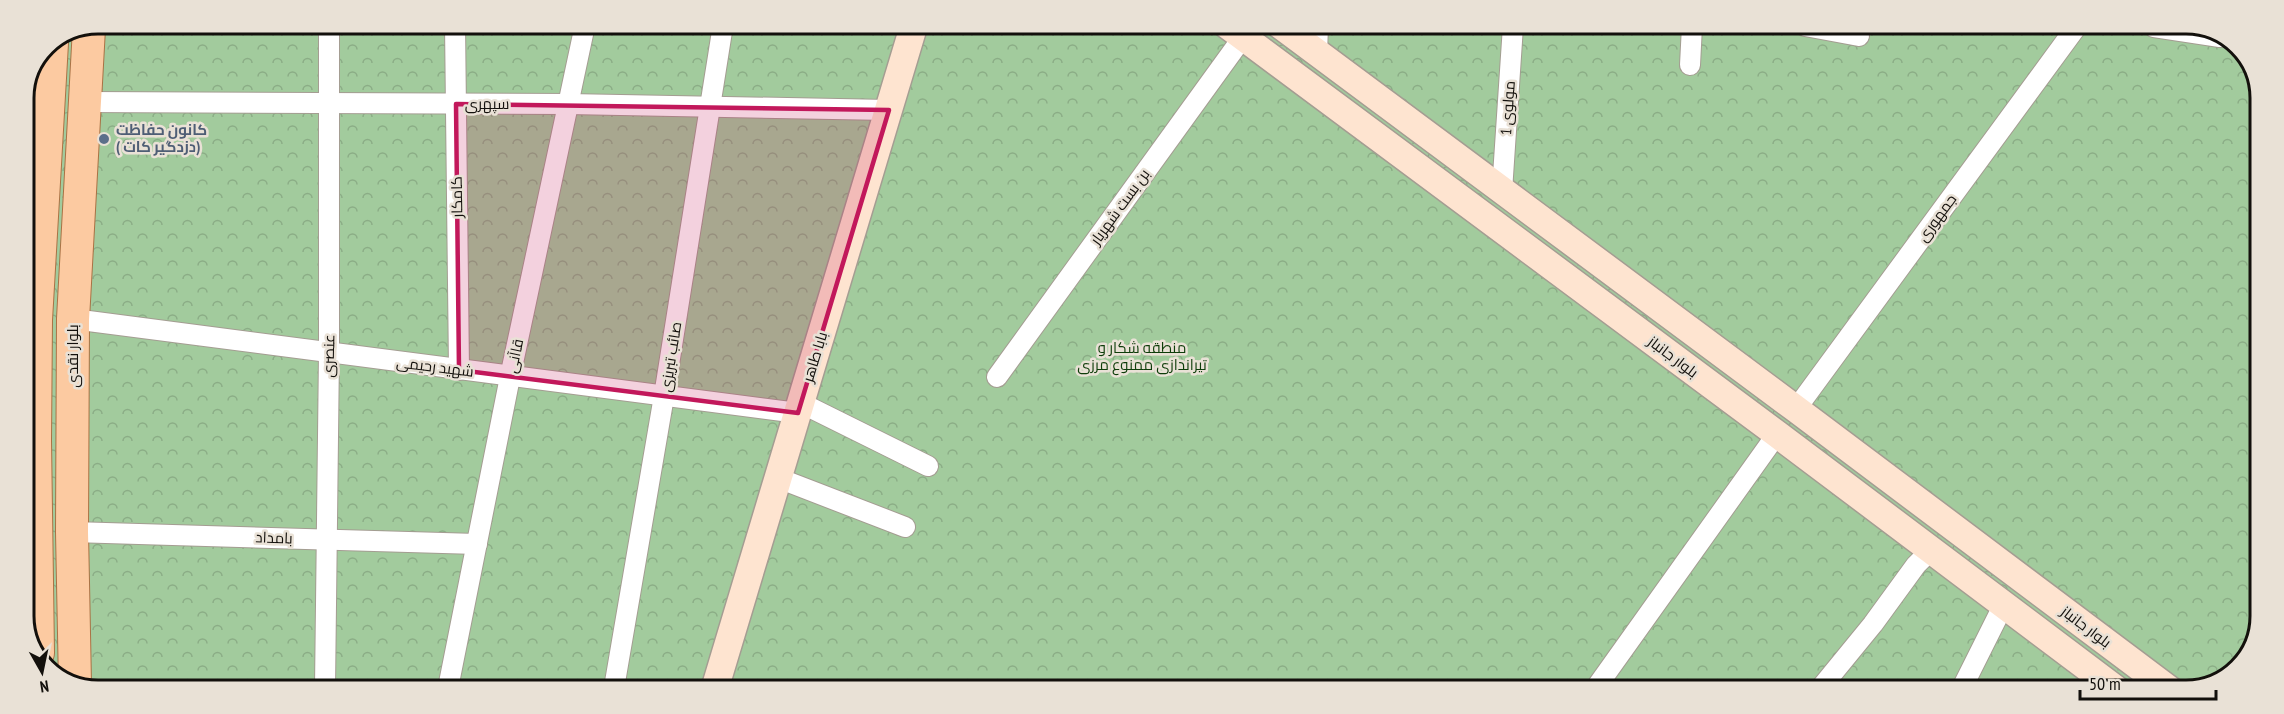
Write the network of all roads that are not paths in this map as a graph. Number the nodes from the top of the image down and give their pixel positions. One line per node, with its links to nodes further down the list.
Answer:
1 (329, 34): 20 (street, عنصری)
2 (455, 34): 21 (street, کامکار)
3 (583, 34): 22 (street, قاآنی)
4 (722, 34): 24 (street, صائب تبریزی)
5 (911, 34): 25 (main road, بابا طاهر)
6 (1233, 34): 32 (street, بن بست شهریار)
7 (1239, 34): 37 (main road, بلوار جانباز)
8 (1291, 34): 16 (main road, بلوار جانباز)
9 (1318, 34): 16 (street)
10 (1512, 34): 27 (street, مولوی 1)
11 (1692, 34): 18 (street)
12 (1848, 34): 15 (street)
13 (2072, 34): 35 (street, جمهوری)
14 (89, 36): 19 (main road, بلوار نقدی)
15 (1859, 36)
16 (1317, 53): 27 (main road, بلوار جانباز)
17 (48, 59): 23 (main road)
18 (1690, 65)
19 (86, 102): 20 (street, سپهری); 28 (main road, بلوار نقدی)
20 (331, 103): 21 (street, سپهری); 29 (street, عنصری)
21 (456, 104): 22 (street, سپهری); 30 (street, کامکار)
22 (568, 104): 24 (street, سپهری); 31 (street, قاآنی)
23 (37, 105): 26 (main road)
24 (710, 107): 25 (street, سپهری); 33 (street, صائب تبریزی)
25 (889, 110): 34 (main road, بابا طاهر)
26 (34, 191)
27 (1502, 191): 35 (main road, بلوار جانباز)
28 (73, 319): 29 (street, شهید رحیمی); 41 (main road, بلوار نقدی)
29 (329, 353): 30 (street, شهید رحیمی); 42 (street, عنصری)
30 (459, 370): 31 (street, شهید رحیمی)
31 (510, 377): 33 (street, شهید رحیمی); 43 (street, قاآنی)
32 (998, 377)
33 (664, 396): 34 (street, شهید رحیمی); 52 (street, صائب تبریزی)
34 (799, 408): 38 (street, شهید رحیمی); 39 (main road, بابا طاهر)
35 (1796, 409): 37 (main road); 58 (main road, بلوار جانباز)
36 (35, 431): 46 (main road)
37 (1777, 434): 44 (main road, بلوار جانباز); 54 (street)
38 (928, 466)
39 (778, 478): 40 (street); 53 (main road, بابا طاهر)
40 (905, 527)
41 (72, 532): 42 (street, بامداد); 47 (main road, بلوار نقدی)
42 (327, 540): 43 (street, بامداد); 50 (street, عنصری)
43 (477, 544): 51 (street, قاآنی)
44 (1931, 550): 45 (main road, بلوار جانباز); 55 (street)
45 (2004, 604): 56 (street); 57 (main road, بلوار جانباز)
46 (38, 607): 47 (main road); 48 (main road)
47 (73, 609): 49 (main road, بلوار نقدی)
48 (38, 636)
49 (75, 675)
50 (325, 680)
51 (450, 680)
52 (615, 680)
53 (717, 680)
54 (1601, 680)
55 (1827, 680)
56 (1966, 680)
57 (2104, 680)
58 (2157, 680)

